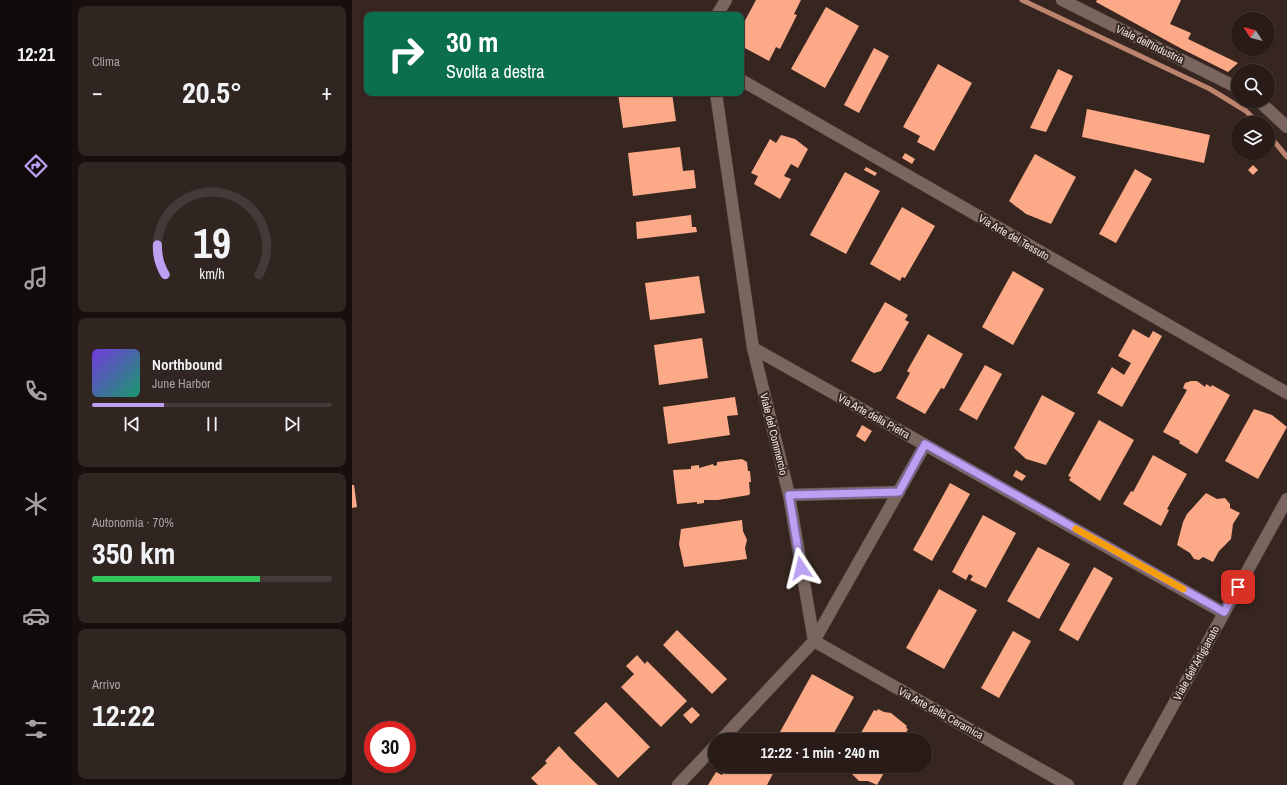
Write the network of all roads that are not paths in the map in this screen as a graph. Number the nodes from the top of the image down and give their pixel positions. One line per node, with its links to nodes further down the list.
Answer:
1 (726, 0): 3 (street)
2 (1062, 0): 5 (street, Viale dell'Industria)
3 (719, 12)
4 (744, 82): 10 (street, Via Arte del Tessuto)
5 (1231, 84)
6 (716, 96): 9 (street, Viale del Commercio)
7 (1267, 108): 8 (street)
8 (1287, 127)
9 (753, 348): 11 (street, Via Arte della Pietra); 13 (street, Viale del Commercio)
10 (1287, 393)
11 (925, 444): 12 (street); 15 (street, Via Arte della Pietra)
12 (899, 492): 13 (street); 16 (street)
13 (789, 495): 16 (street, Viale del Commercio)
14 (1287, 499): 15 (street, Viale dell'Artigianato)
15 (1224, 612): 21 (street, Viale dell'Artigianato)
16 (814, 641): 17 (street); 20 (street, Via Arte della Ceramica)
17 (728, 733)
18 (708, 753): 19 (street)
19 (678, 785)
20 (1068, 785)
21 (1129, 785)

